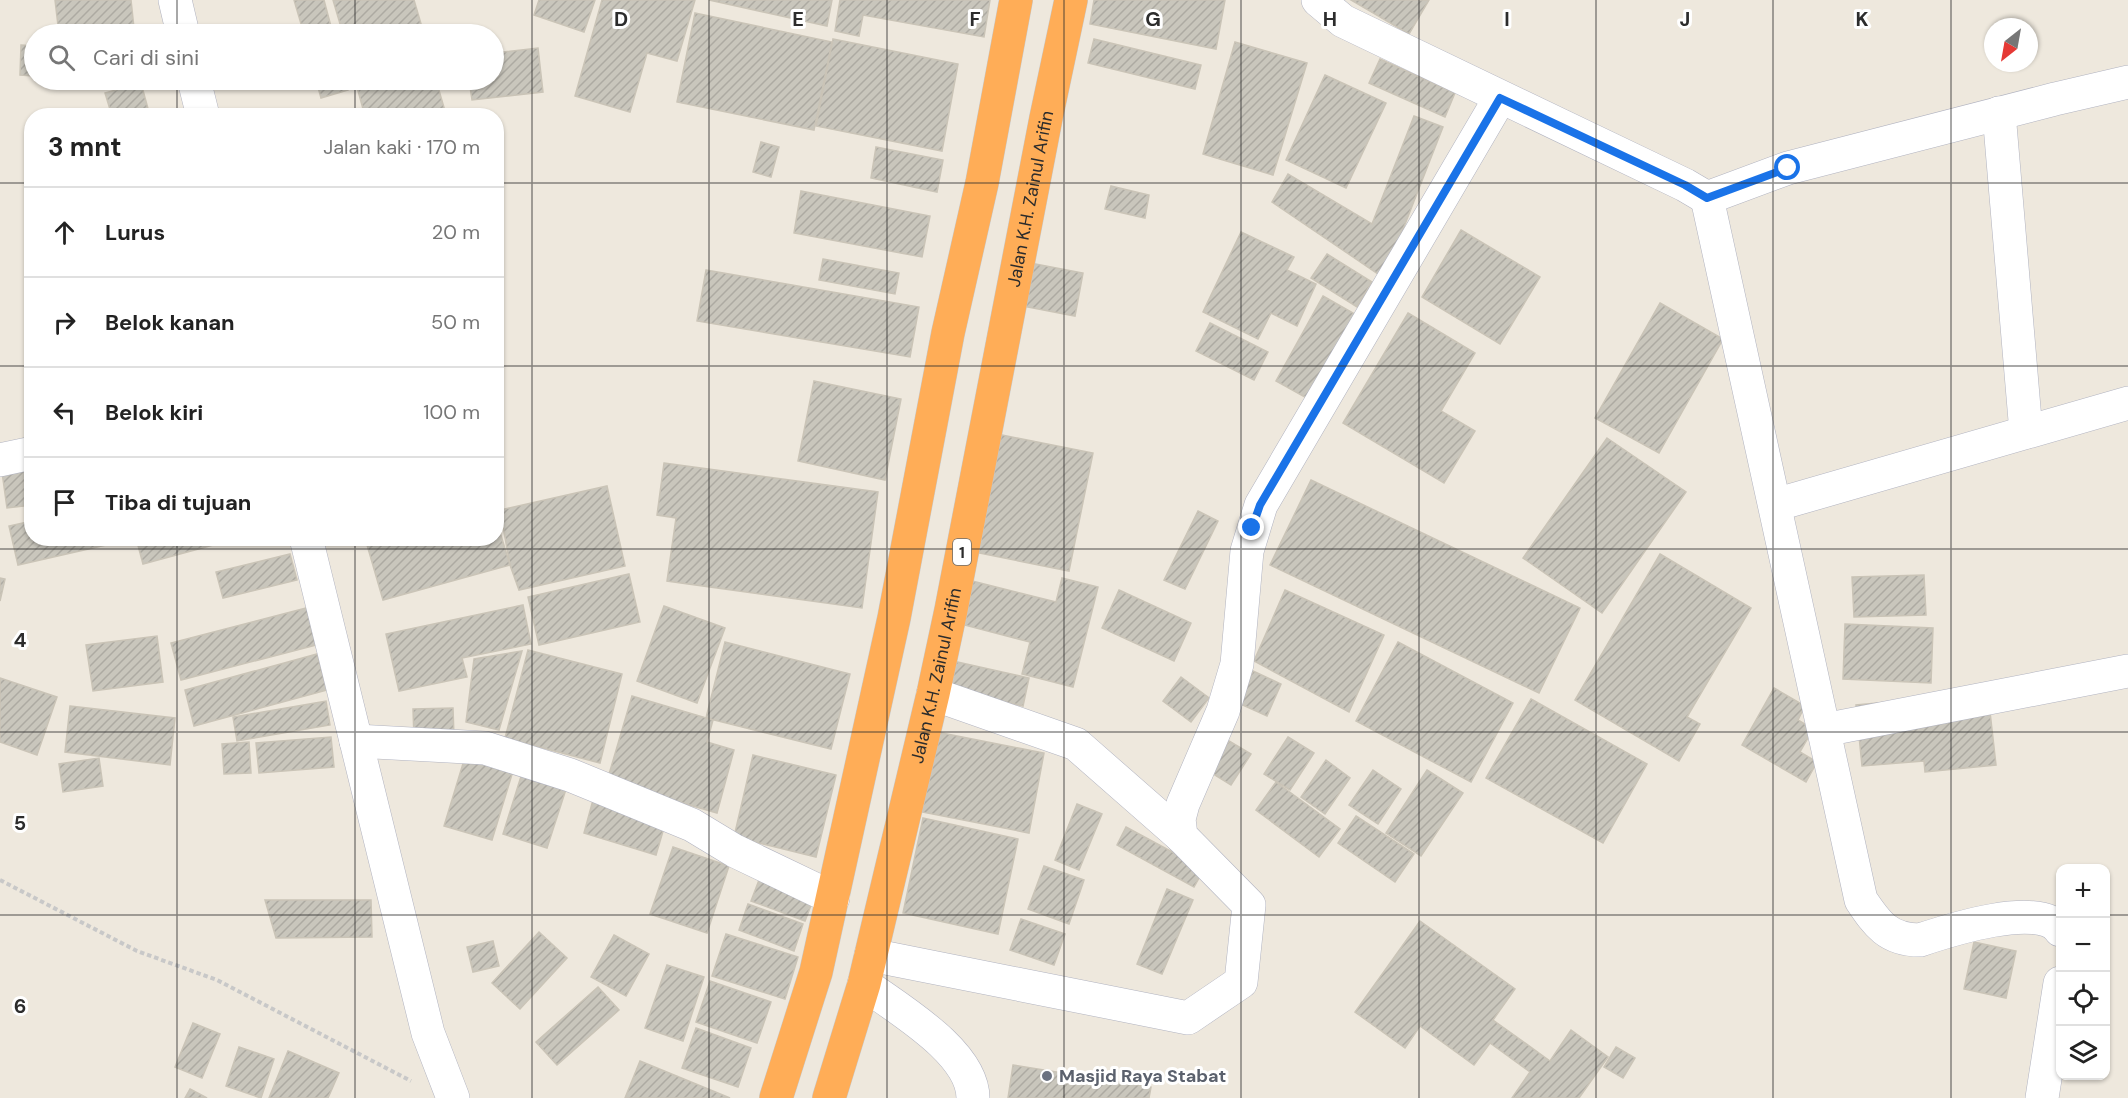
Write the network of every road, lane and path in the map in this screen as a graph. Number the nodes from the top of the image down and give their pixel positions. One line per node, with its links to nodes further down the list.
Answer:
1 (175, 0): 5 (street)
2 (1016, 0): 24 (highway)
3 (1071, 0): 19 (highway, Jalan K.H. Zainul Arifin / 1)
4 (1318, 0): 8 (street)
5 (181, 24)
6 (2128, 82): 10 (street)
7 (196, 90): 9 (street)
8 (1500, 98): 11 (street); 22 (street)
9 (201, 108)
10 (1999, 113): 11 (street); 13 (street)
11 (1707, 198): 16 (street)
12 (2128, 403): 13 (street)
13 (2026, 432): 16 (street)
14 (24, 455): 15 (street)
15 (0, 460)
16 (1774, 505): 20 (street)
17 (308, 546): 21 (street)
18 (2128, 671): 20 (street)
19 (933, 694): 22 (street); 25 (highway, Jalan K.H. Zainul Arifin / 1)
20 (1824, 730): 26 (street)
21 (356, 741): 24 (street); 30 (street)
22 (1181, 836): 27 (street)
23 (0, 880): 29 (path)
24 (833, 898): 25 (highway); 31 (highway)
25 (883, 908): 27 (highway, Jalan K.H. Zainul Arifin / 1)
26 (2056, 925)
27 (867, 969): 32 (highway, Jalan K.H. Zainul Arifin / 1); 33 (street)
28 (2056, 1013): 34 (street)
29 (413, 1082)
30 (453, 1098)
31 (776, 1098)
32 (829, 1098)
33 (973, 1098)
34 (2042, 1098)

